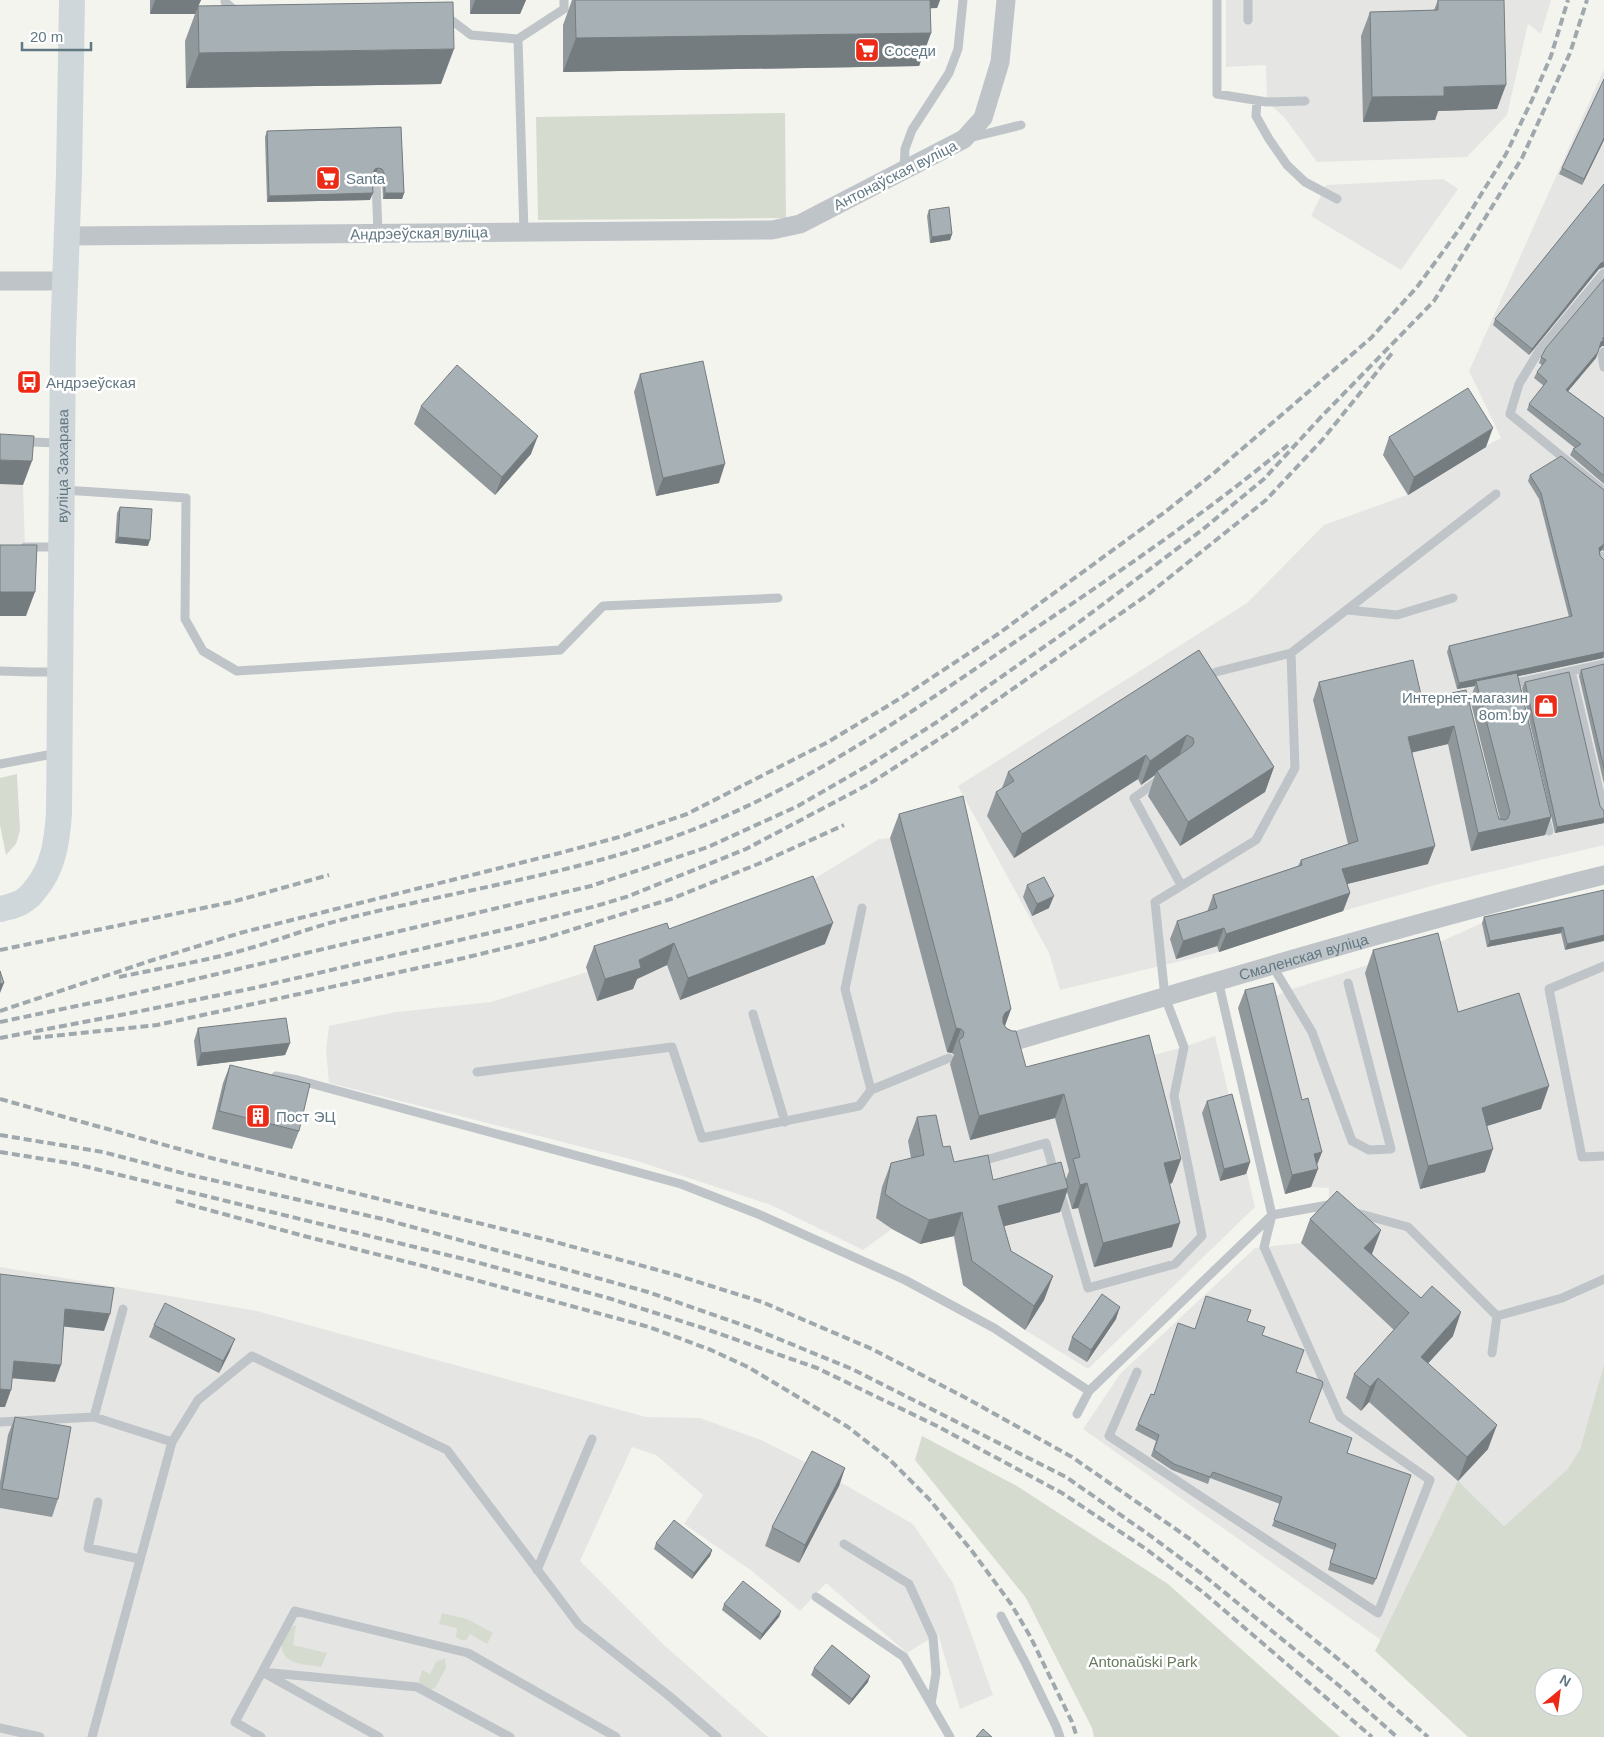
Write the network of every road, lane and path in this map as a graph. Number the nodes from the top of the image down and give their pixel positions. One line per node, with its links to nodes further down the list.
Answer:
1 (72, 0): 22 (main road, вуліца Захарава)
2 (225, 0): 9 (lane)
3 (963, 0): 16 (lane)
4 (1006, 0): 15 (street, Антонаўская вуліца)
5 (1216, 0): 12 (lane)
6 (1248, 0): 10 (lane)
7 (567, 6): 11 (lane)
8 (435, 15): 11 (lane)
9 (250, 16)
10 (1248, 20)
11 (518, 39): 20 (lane)
12 (1256, 101): 13 (lane); 18 (lane)
13 (1305, 102)
14 (1021, 125): 15 (lane)
15 (964, 139): 16 (street, Антонаўская вуліца)
16 (904, 170): 19 (street, Антонаўская вуліца)
17 (376, 180): 21 (lane)
18 (1337, 199)
19 (772, 230): 20 (street, Андрэеўская вуліца)
20 (524, 232): 21 (street, Андрэеўская вуліца)
21 (378, 234): 22 (street, Андрэеўская вуліца)
22 (67, 236): 25 (main road, вуліца Захарава)
23 (1604, 273): 31 (lane)
24 (0, 281): 25 (street)
25 (65, 281): 29 (main road, вуліца Захарава)
26 (1604, 352): 27 (lane)
27 (1604, 367)
28 (0, 440): 29 (lane)
29 (62, 443): 30 (main road, вуліца Захарава)
30 (62, 490): 34 (main road, вуліца Захарава); 35 (lane)
31 (1604, 491)
32 (1496, 494): 37 (lane)
33 (18, 546): 34 (lane)
34 (61, 547): 42 (main road, вуліца Захарава)
35 (778, 598)
36 (1453, 598): 37 (lane)
37 (1348, 610): 38 (lane)
38 (1291, 653): 43 (lane); 52 (lane)
39 (1604, 664): 41 (lane)
40 (0, 671): 42 (lane)
41 (1571, 671): 44 (lane); 49 (lane)
42 (60, 672): 45 (main road, вуліца Захарава)
43 (1216, 672)
44 (1497, 688)
45 (60, 753): 46 (lane); 54 (main road, вуліца Захарава)
46 (0, 764)
47 (1172, 770): 52 (lane)
48 (1542, 803): 50 (lane)
49 (1604, 811)
50 (1549, 831)
51 (1604, 875): 55 (street, Смаленская вуліца)
52 (1181, 886): 59 (lane)
53 (862, 908): 65 (lane)
54 (0, 909)
55 (1272, 965): 57 (street, Смаленская вуліца); 58 (lane)
56 (1604, 966): 67 (lane)
57 (1218, 980): 59 (street, Смаленская вуліца); 69 (lane)
58 (1348, 983)
59 (1165, 996): 61 (street, Смаленская вуліца); 68 (lane)
60 (753, 1014): 66 (lane)
61 (1005, 1044)
62 (949, 1058): 65 (lane)
63 (477, 1072): 66 (lane)
64 (276, 1076): 75 (lane)
65 (871, 1090): 66 (lane)
66 (784, 1122)
67 (1604, 1156)
68 (972, 1164)
69 (1272, 1215): 72 (lane); 74 (lane); 75 (lane)
70 (1604, 1280): 72 (lane)
71 (123, 1308): 77 (lane)
72 (1497, 1316): 73 (lane)
73 (1492, 1353)
74 (1137, 1372)
75 (1088, 1391): 76 (lane)
76 (1078, 1414)
77 (94, 1416): 78 (lane); 80 (lane)
78 (0, 1422)
79 (592, 1438): 84 (lane)
80 (172, 1442): 83 (lane); 84 (lane)
81 (98, 1502): 83 (lane)
82 (844, 1544): 88 (lane)
83 (140, 1559): 91 (lane)
84 (537, 1570): 96 (lane)
85 (816, 1597): 88 (lane)
86 (1001, 1616): 98 (lane)
87 (262, 1672): 92 (lane); 93 (lane); 94 (lane); 95 (lane)
88 (931, 1704): 97 (lane)
89 (0, 1728): 90 (lane)
90 (40, 1737)
91 (92, 1737)
92 (261, 1737)
93 (380, 1737)
94 (510, 1737)
95 (616, 1737)
96 (717, 1737)
97 (950, 1737)
98 (1060, 1737)

